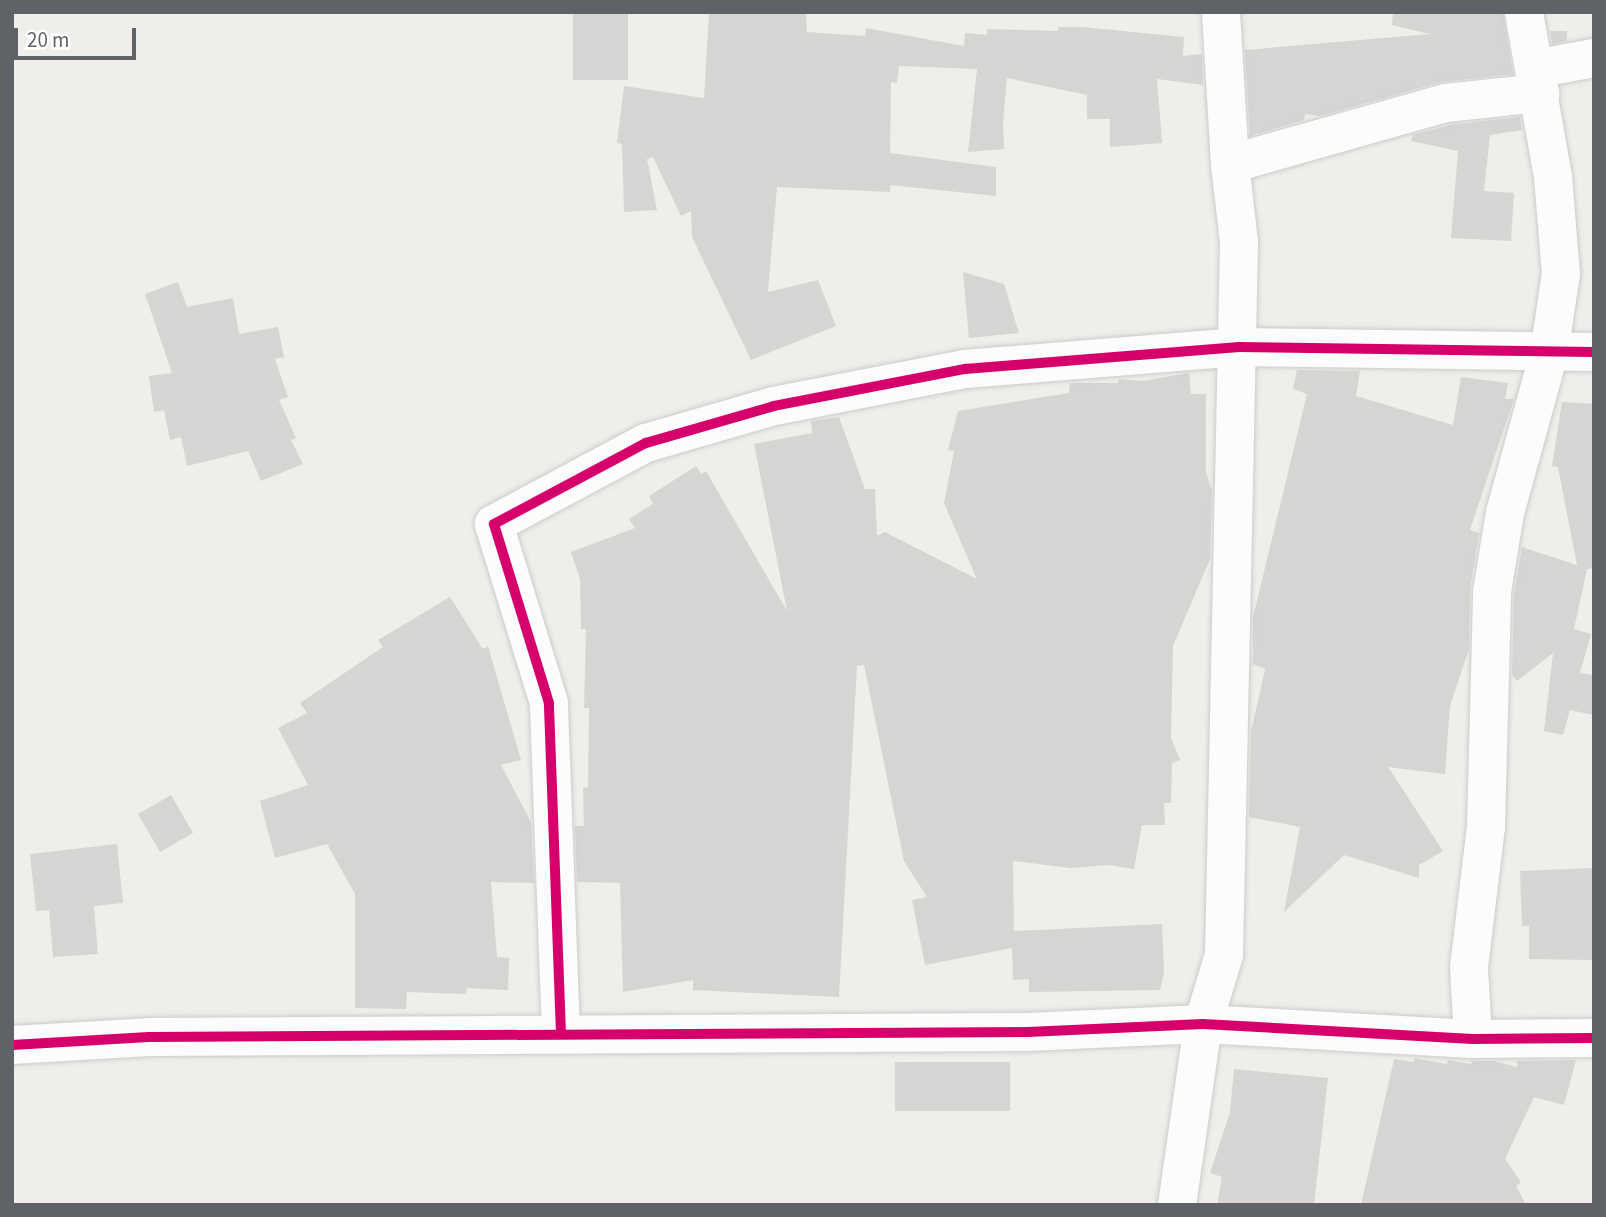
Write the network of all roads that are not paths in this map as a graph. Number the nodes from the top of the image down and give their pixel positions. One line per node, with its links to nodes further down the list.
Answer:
1 (1221, 12): 5 (street)
2 (1524, 12): 4 (street)
3 (1594, 58): 4 (street)
4 (1538, 81): 5 (street); 8 (street)
5 (1230, 164): 6 (street)
6 (1239, 347): 8 (street); 9 (street); 10 (street)
7 (1594, 352): 8 (street)
8 (1549, 354): 12 (street)
9 (1203, 1024): 10 (street); 12 (street); 14 (street)
10 (561, 1034): 13 (street)
11 (1594, 1038): 12 (street)
12 (1473, 1039)
13 (12, 1045)
14 (1177, 1205)

